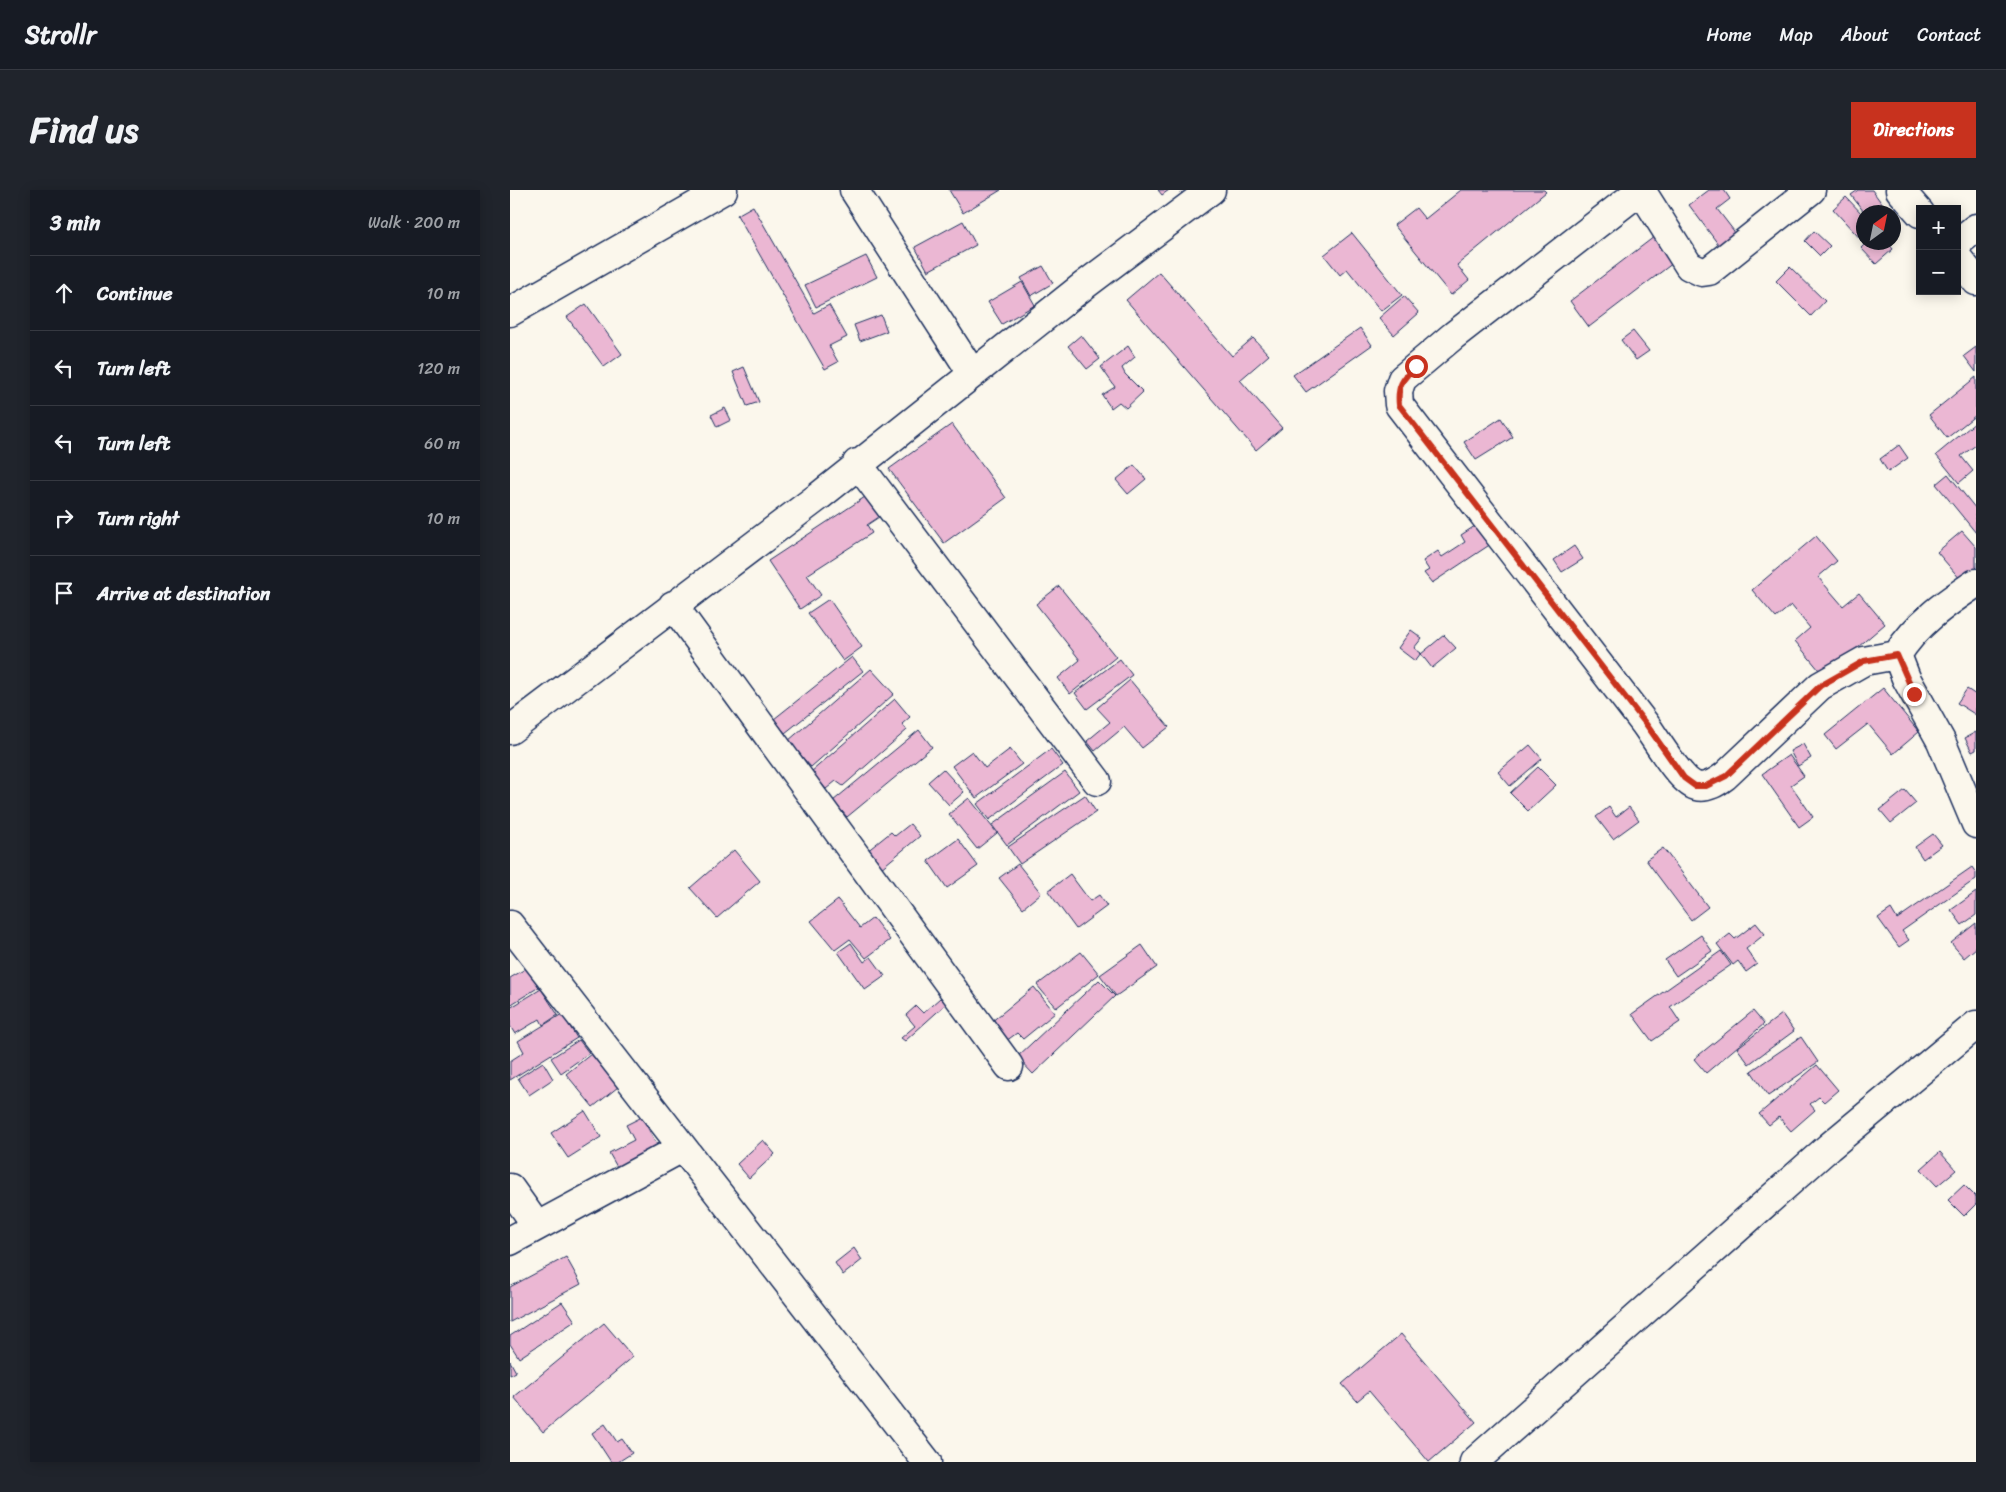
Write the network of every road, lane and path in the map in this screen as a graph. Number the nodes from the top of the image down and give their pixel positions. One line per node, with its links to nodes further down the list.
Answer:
1 (723, 190): 12 (street)
2 (854, 190): 13 (street)
3 (1211, 190): 13 (street)
4 (1641, 190): 5 (street); 17 (street)
5 (1812, 190)
6 (1900, 190): 7 (street)
7 (1916, 208)
8 (1976, 228): 9 (street)
9 (1961, 241)
10 (1961, 263): 11 (street)
11 (1976, 281)
12 (510, 312)
13 (972, 373): 14 (street)
14 (857, 464): 16 (street); 19 (street)
15 (1976, 583): 17 (street)
16 (673, 605): 18 (street); 23 (street)
17 (1897, 655): 20 (street)
18 (510, 730)
19 (1097, 781)
20 (1976, 824)
21 (510, 925): 24 (street)
22 (1976, 1025): 29 (street)
23 (1009, 1066)
24 (682, 1148): 26 (street); 28 (street)
25 (510, 1188): 26 (street)
26 (537, 1226): 27 (street)
27 (510, 1241)
28 (927, 1462)
29 (1474, 1462)

